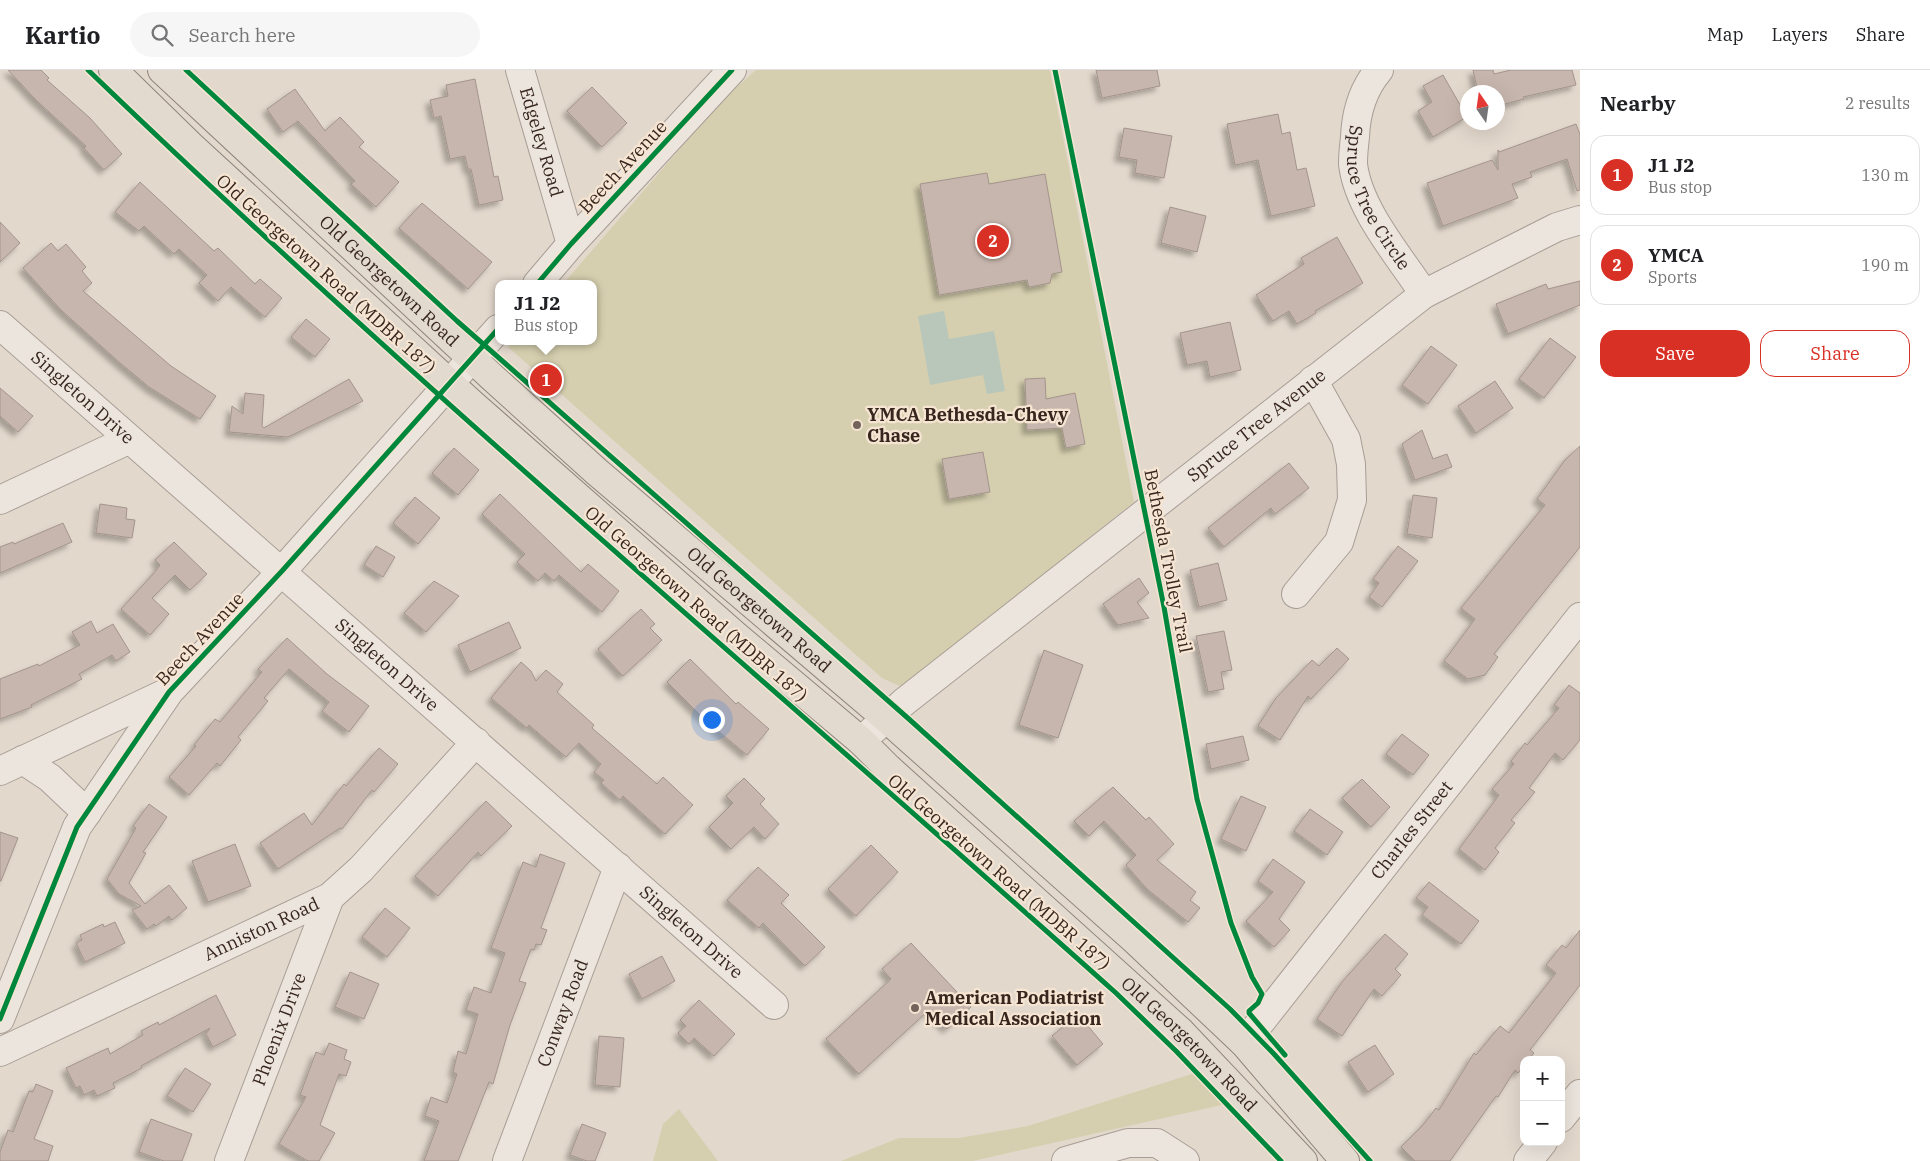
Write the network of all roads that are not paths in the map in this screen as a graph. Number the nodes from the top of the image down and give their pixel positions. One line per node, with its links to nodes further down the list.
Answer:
1 (114, 70): 14 (main road, Old Georgetown Road)
2 (162, 70): 12 (main road, Old Georgetown Road)
3 (520, 70): 7 (street, Edgeley Road)
4 (732, 70): 7 (street, Beech Avenue)
5 (1379, 70): 9 (street, Spruce Tree Circle)
6 (1580, 220): 9 (street, Spruce Tree Avenue)
7 (571, 244): 8 (street, Beech Avenue)
8 (540, 280)
9 (1424, 294): 13 (street, Spruce Tree Avenue)
10 (0, 325): 15 (street, Singleton Drive)
11 (495, 331): 12 (street, Beech Avenue)
12 (472, 358): 14 (street, Beech Avenue); 21 (main road, Old Georgetown Road)
13 (1313, 380): 18 (street); 21 (street, Spruce Tree Avenue)
14 (450, 384): 17 (street, Beech Avenue); 22 (main road, Old Georgetown Road)
15 (128, 440): 16 (street); 17 (street, Singleton Drive)
16 (0, 500)
17 (282, 571): 20 (street, Beech Avenue); 23 (street, Singleton Drive)
18 (1296, 594)
19 (1580, 617): 30 (street, Charles Street)
20 (169, 692): 24 (street); 25 (street, Beech Avenue)
21 (886, 718): 22 (street, Spruce Tree Avenue); 30 (main road, Old Georgetown Road)
22 (861, 741): 39 (main road, Old Georgetown Road)
23 (476, 742): 26 (street, Singleton Drive); 27 (street, Anniston Road)
24 (12, 765): 25 (street)
25 (87, 813): 29 (street, Beech Avenue)
26 (618, 867): 28 (street, Singleton Drive); 36 (street, Conway Road)
27 (330, 898): 31 (street, Anniston Road); 35 (street, Phoenix Drive)
28 (774, 1006)
29 (0, 1019)
30 (1244, 1043): 40 (main road, Old Georgetown Road)
31 (0, 1052)
32 (1580, 1094): 33 (street)
33 (1565, 1113)
34 (1540, 1146): 41 (street)
35 (229, 1161)
36 (507, 1161)
37 (1066, 1161): 38 (street)
38 (1185, 1161)
39 (1303, 1161)
40 (1345, 1161)
41 (1528, 1161)

